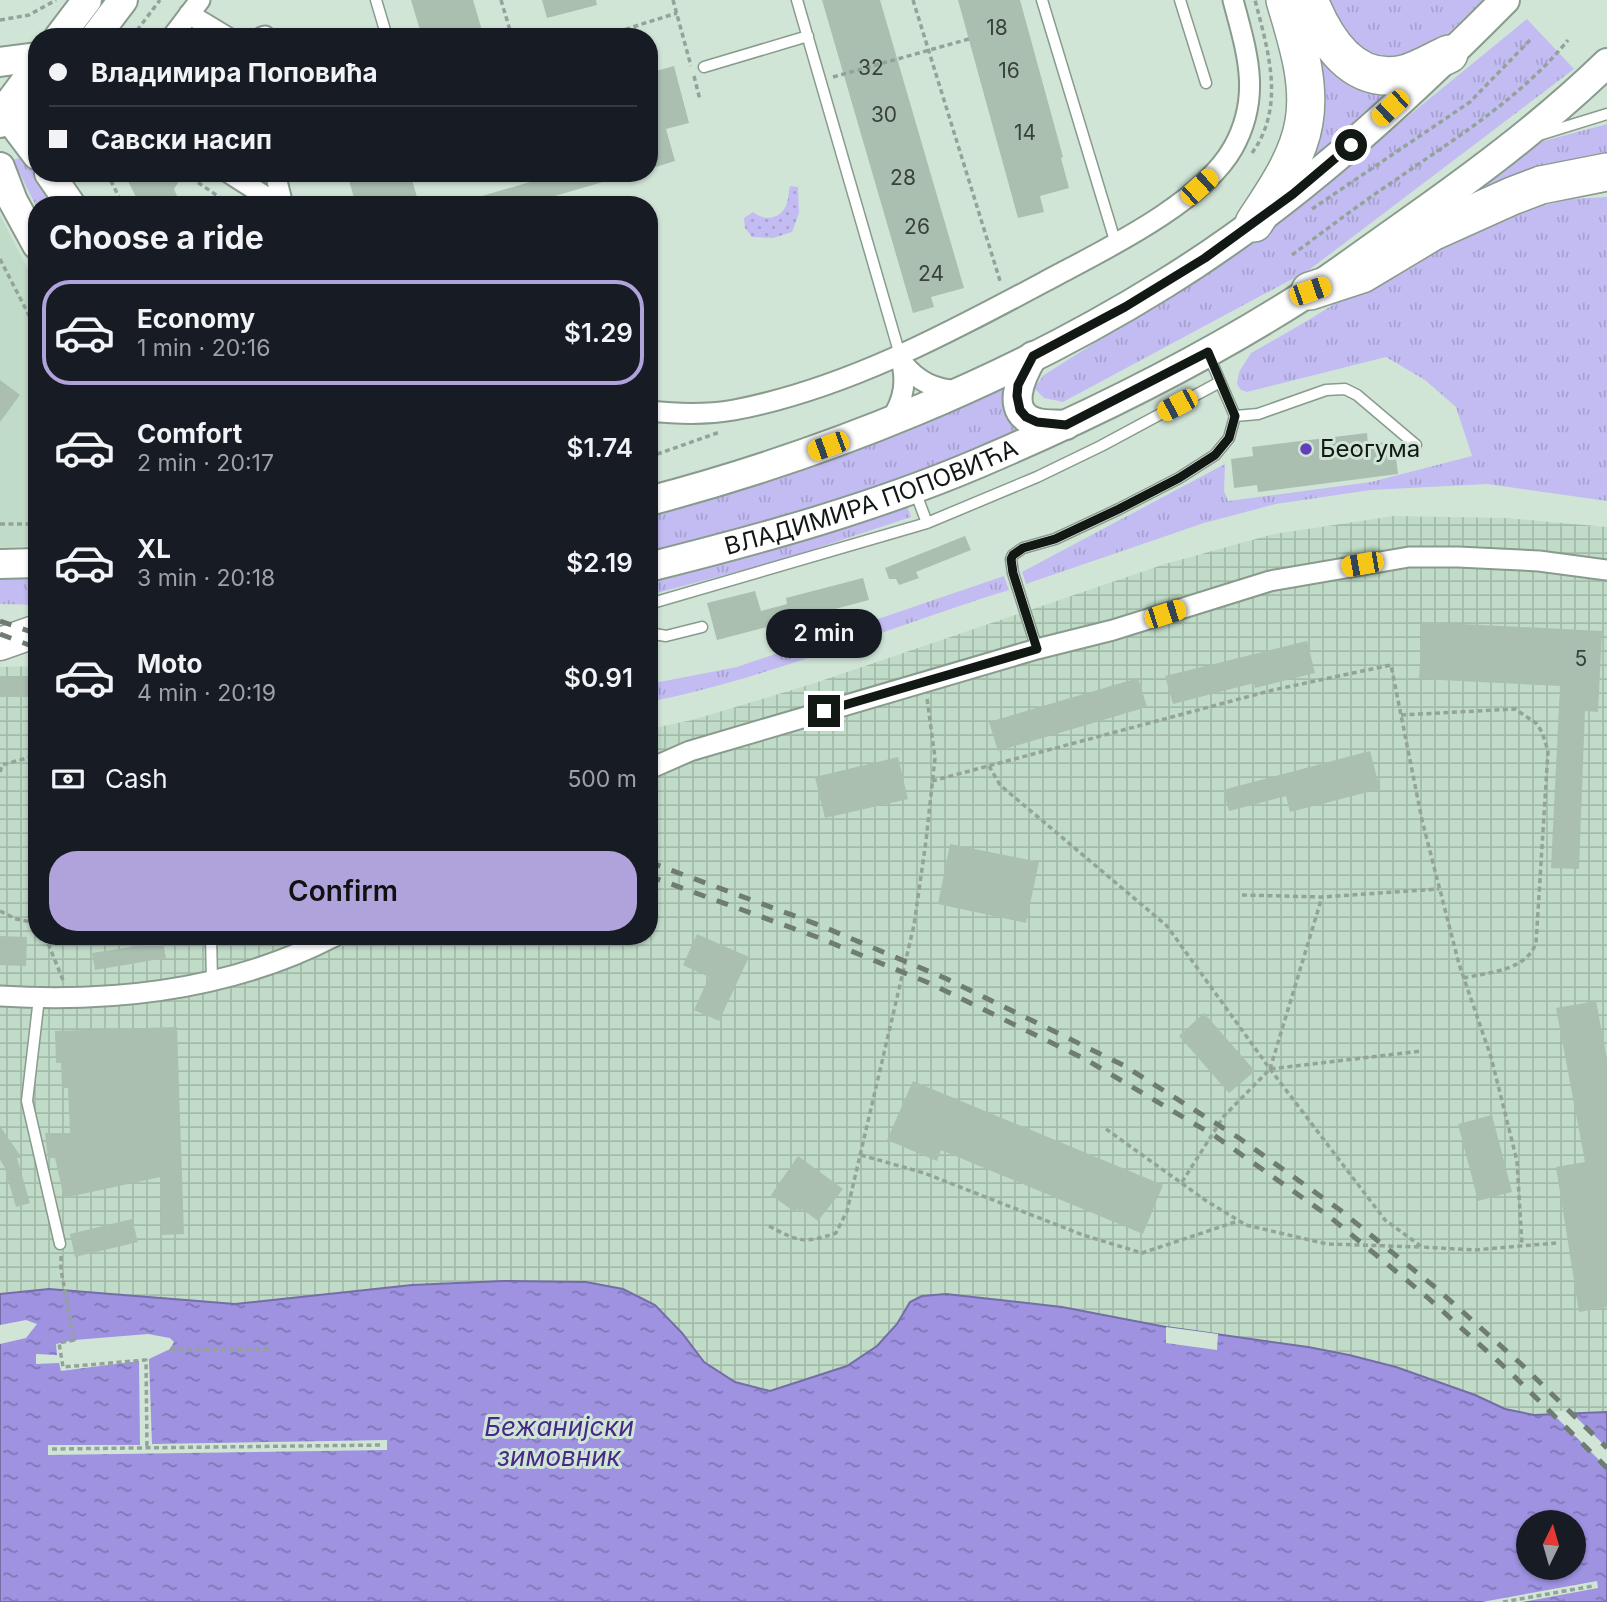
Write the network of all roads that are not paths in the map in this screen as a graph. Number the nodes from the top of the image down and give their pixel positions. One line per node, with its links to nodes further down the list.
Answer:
1 (87, 0): 12 (main road)
2 (123, 0): 13 (main road)
3 (376, 0): 16 (lane)
4 (797, 0): 17 (lane)
5 (1042, 0): 37 (lane)
6 (1233, 0): 37 (street)
7 (1285, 0): 35 (highway)
8 (1309, 0): 18 (highway)
9 (1505, 0): 18 (main road)
10 (1182, 1): 24 (lane)
11 (195, 7): 14 (street); 15 (street)
12 (66, 28)
13 (101, 28)
14 (179, 28)
15 (217, 28)
16 (384, 28)
17 (808, 36): 21 (lane); 41 (lane)
18 (1449, 54): 35 (main road)
19 (28, 58): 20 (main road)
20 (0, 62)
21 (704, 67)
22 (1603, 71): 28 (main road, ВЛАДИМИРА ПОПОВИЋА)
23 (28, 78): 27 (main road)
24 (1206, 83)
25 (28, 109): 27 (main road)
26 (1607, 114): 28 (lane)
27 (2, 116): 29 (main road)
28 (1516, 143): 38 (main road, ВЛАДИМИРА ПОПОВИЋА)
29 (28, 145)
30 (0, 167): 33 (main road)
31 (1607, 172): 38 (highway)
32 (244, 182): 34 (street)
33 (7, 194): 36 (main road)
34 (266, 196)
35 (1254, 223): 40 (main road)
36 (28, 229)
37 (1116, 244): 41 (street)
38 (1310, 291): 39 (main road, ВЛАДИМИРА ПОПОВИЋА)
39 (1208, 352): 42 (lane); 47 (main road, ВЛАДИМИРА ПОПОВИЋА)
40 (1033, 356): 43 (main road); 47 (main road)
41 (901, 358): 43 (street); 44 (street); 46 (street)
42 (1220, 382): 45 (lane); 51 (lane)
43 (960, 391): 46 (main road)
44 (658, 412)
45 (1235, 416): 48 (lane); 63 (lane)
46 (890, 421): 50 (main road)
47 (1066, 425): 49 (main road, ВЛАДИМИРА ПОПОВИЋА)
48 (1416, 445)
49 (914, 488): 51 (lane); 54 (main road, ВЛАДИМИРА ПОПОВИЋА)
50 (658, 498)
51 (927, 523): 56 (lane)
52 (28, 563): 53 (main road)
53 (0, 564)
54 (658, 565)
55 (1607, 569): 63 (street)
56 (658, 601)
57 (0, 627): 59 (main road)
58 (702, 627): 61 (lane)
59 (28, 629)
60 (28, 633): 62 (main road)
61 (658, 635)
62 (0, 644)
63 (1037, 649): 64 (street)
64 (658, 765)
65 (211, 945): 67 (lane)
66 (313, 945): 67 (street)
67 (212, 982): 69 (street)
68 (0, 996): 69 (street)
69 (39, 998): 70 (lane)
70 (60, 1244)

